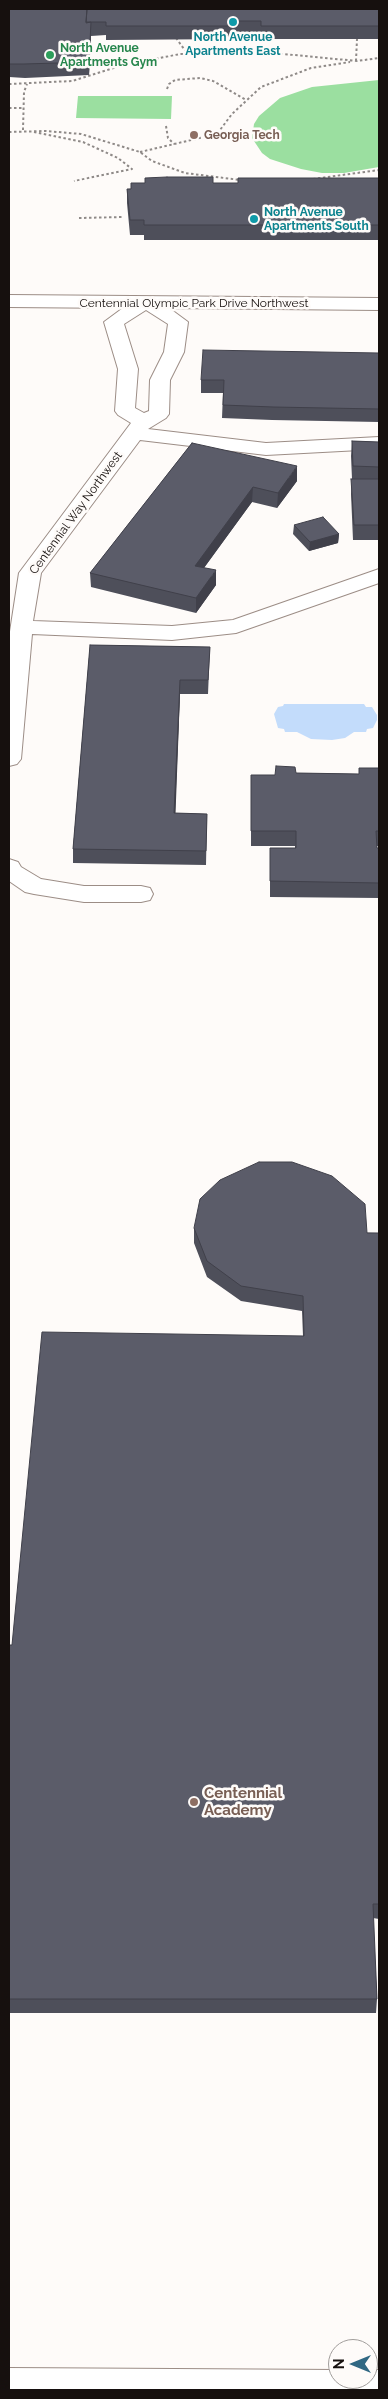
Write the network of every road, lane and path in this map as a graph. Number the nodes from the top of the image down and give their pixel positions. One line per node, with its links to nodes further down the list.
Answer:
1 (176, 38): 3 (path)
2 (357, 39): 5 (path)
3 (188, 54): 5 (path); 7 (path)
4 (379, 58): 5 (path)
5 (357, 61): 9 (path)
6 (9, 84): 7 (path)
7 (27, 84): 11 (path)
8 (167, 88): 9 (path)
9 (247, 100): 15 (path)
10 (9, 108): 11 (path)
11 (24, 108): 13 (path)
12 (166, 126): 15 (path)
13 (23, 130): 14 (path); 16 (path); 19 (path)
14 (9, 132)
15 (174, 144): 16 (path)
16 (140, 152): 20 (path)
17 (379, 170): 18 (path)
18 (305, 180)
19 (74, 181)
20 (242, 181)
21 (123, 217): 22 (path)
22 (79, 218)
23 (9, 301): 24 (street, Centennial Olympic Park Drive Northwest)
24 (146, 302): 25 (street, Centennial Olympic Park Drive Northwest); 26 (street); 27 (street)
25 (379, 304)
26 (128, 369): 27 (street); 28 (street)
27 (163, 371): 28 (street, Centennial Way Northwest)
28 (139, 427): 29 (street); 31 (street, Centennial Way Northwest)
29 (379, 443)
30 (379, 576): 31 (street)
31 (21, 627): 32 (street, Centennial Way Northwest)
32 (9, 759)
33 (9, 867): 34 (street)
34 (141, 894)
35 (9, 2387): 36 (street)
36 (299, 2389): 37 (street)
37 (379, 2389)

